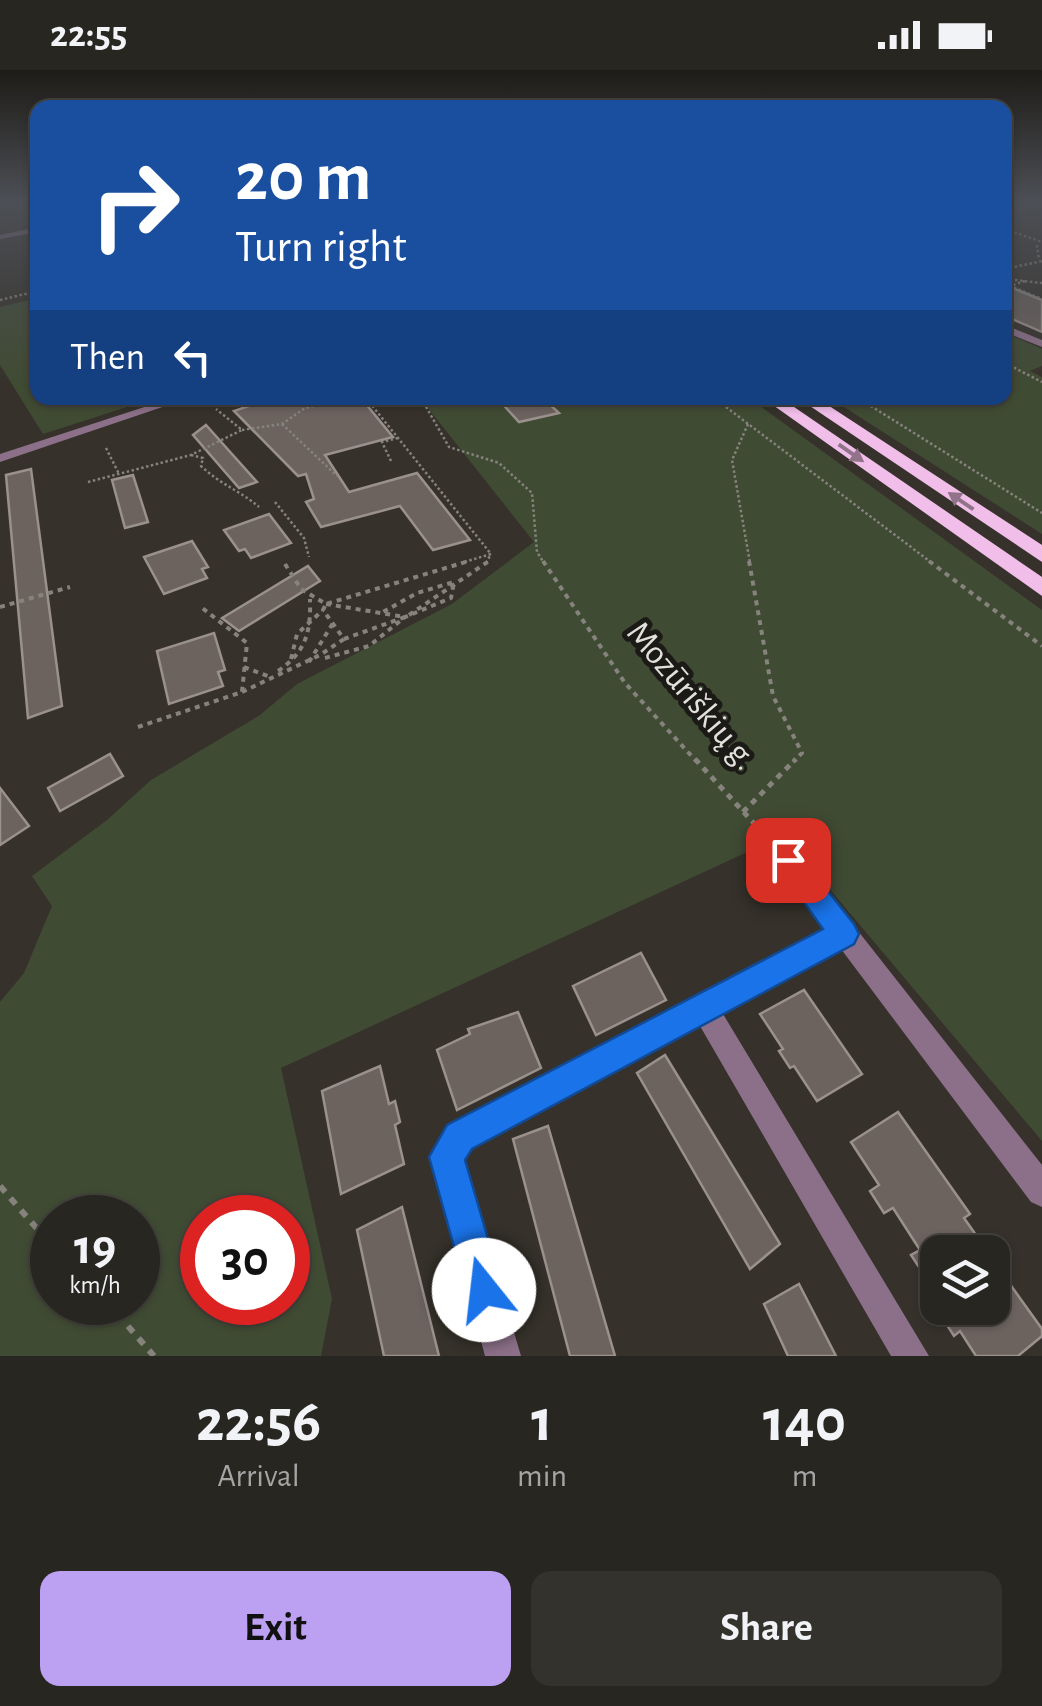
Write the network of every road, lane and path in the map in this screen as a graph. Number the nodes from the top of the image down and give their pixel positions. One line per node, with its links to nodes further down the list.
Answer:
1 (1041, 263): 2 (path)
2 (1021, 264): 3 (path)
3 (1012, 265)
4 (1012, 281): 5 (path)
5 (1025, 281): 6 (path); 7 (path)
6 (1042, 283)
7 (1012, 285)
8 (1012, 287): 10 (path)
9 (30, 292): 11 (path)
10 (1042, 299)
11 (0, 300)
12 (1012, 331): 13 (street)
13 (1042, 344)
14 (1012, 367): 15 (path)
15 (1042, 382)
16 (163, 405): 31 (street)
17 (328, 405): 25 (path)
18 (372, 405): 28 (path)
19 (425, 405): 64 (path, Mozūriškių g.)
20 (723, 405): 26 (path)
21 (781, 405): 45 (highway, one-way to 45)
22 (817, 405): 40 (highway, one-way to 22)
23 (869, 405): 38 (path)
24 (216, 409): 27 (path)
25 (282, 424): 27 (path); 34 (path)
26 (748, 424): 56 (path); 64 (path)
27 (242, 430): 30 (path)
28 (398, 438): 32 (path); 39 (path)
29 (106, 448): 33 (path)
30 (191, 455): 33 (path); 37 (path)
31 (0, 458)
32 (391, 460)
33 (120, 474): 35 (path)
34 (336, 476)
35 (88, 482)
36 (274, 502): 41 (path)
37 (260, 507)
38 (1042, 512)
39 (490, 554): 43 (path); 47 (path)
40 (1042, 555)
41 (309, 557)
42 (285, 564): 46 (path)
43 (454, 582): 51 (path); 52 (path); 52 (path)
44 (70, 586): 48 (path)
45 (1042, 588)
46 (310, 599): 47 (path); 53 (path)
47 (326, 604): 50 (path); 51 (path)
48 (0, 607)
49 (201, 607): 60 (path)
50 (323, 610): 53 (path); 54 (path)
51 (379, 613): 52 (path)
52 (405, 618): 55 (path); 57 (path)
53 (310, 621): 58 (path); 58 (path)
54 (332, 624): 55 (path); 59 (path)
55 (344, 639): 57 (path)
56 (1042, 646)
57 (320, 659): 59 (path)
58 (290, 663): 61 (path)
59 (308, 663): 61 (path)
60 (244, 667): 61 (path); 62 (path)
61 (271, 675): 62 (path)
62 (242, 692): 63 (path)
63 (138, 727)
64 (743, 812): 65 (path, Mozūriškių g.)
65 (788, 860): 66 (street)
66 (844, 934): 67 (street); 69 (street)
67 (705, 1009): 73 (street); 74 (street)
68 (0, 1186): 70 (path)
69 (1042, 1191)
70 (30, 1221)
71 (127, 1325): 72 (path)
72 (154, 1356)
73 (502, 1356)
74 (911, 1356)

